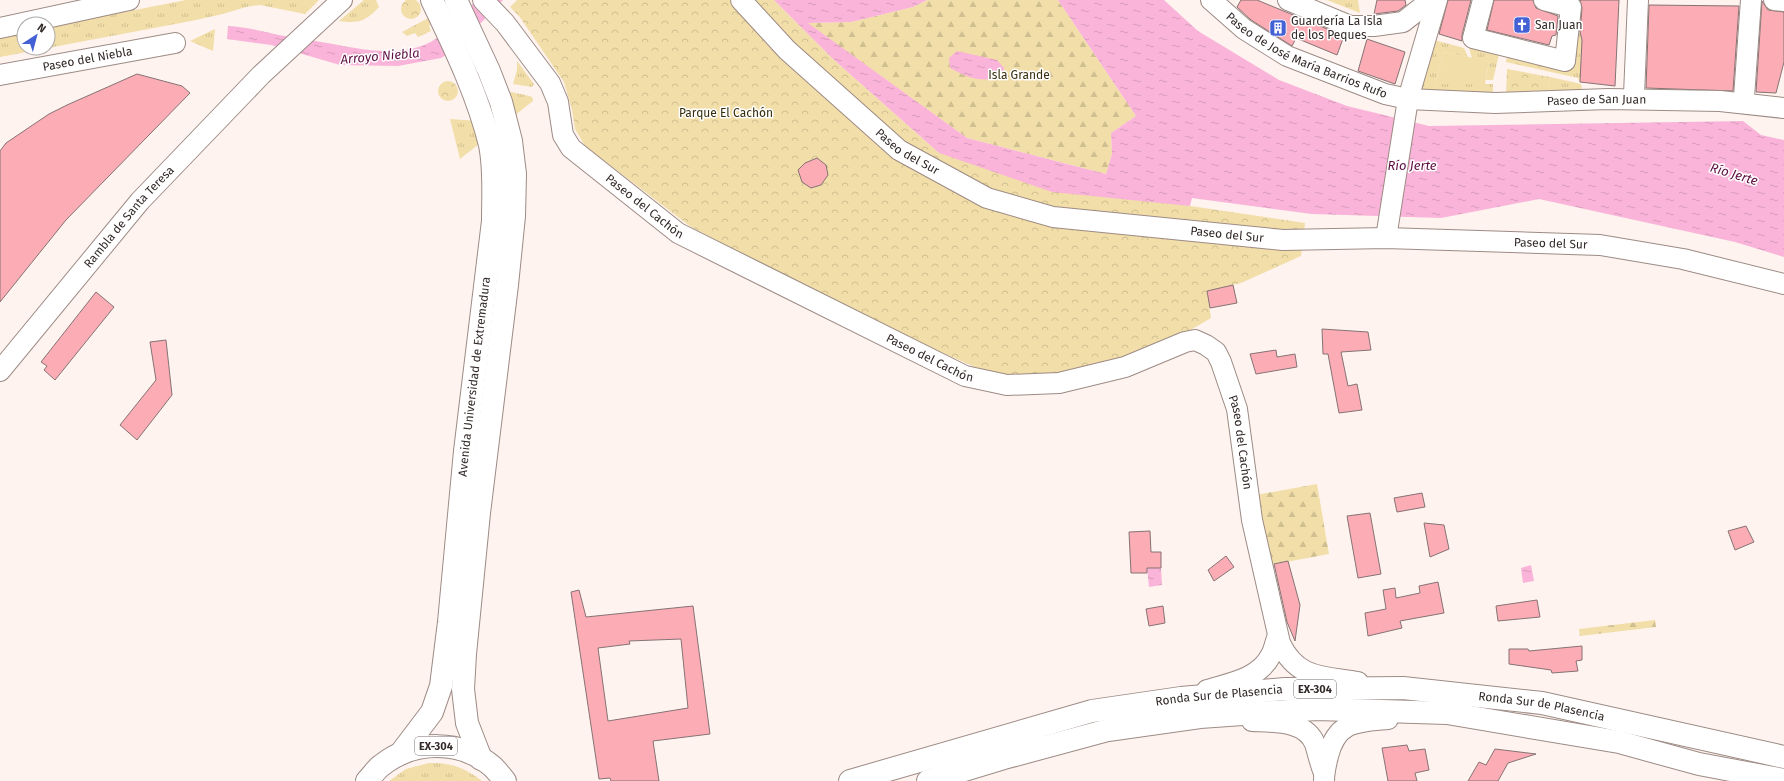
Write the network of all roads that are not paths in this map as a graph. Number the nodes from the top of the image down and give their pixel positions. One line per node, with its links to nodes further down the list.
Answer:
1 (129, 0): 17 (street)
2 (342, 0): 27 (street, Rambla de Santa Teresa)
3 (432, 0): 33 (main road, Avenida Universidad de Extremadura)
4 (456, 0): 35 (main road, Avenida Universidad de Extremadura)
5 (483, 0): 28 (street, Paseo del Cachón)
6 (741, 0): 25 (street, Paseo del Sur)
7 (1211, 0): 23 (street, Paseo de José María Barrios Rufo)
8 (1288, 0): 9 (street)
9 (1431, 0)
10 (1438, 0): 23 (street)
11 (1483, 0): 12 (street)
12 (1544, 0)
13 (1638, 0): 21 (street)
14 (1751, 0): 22 (street)
15 (1774, 0): 16 (street)
16 (1784, 1)
17 (0, 28)
18 (175, 43): 19 (street, Paseo del Niebla)
19 (0, 75)
20 (1587, 94): 21 (street)
21 (1634, 95): 22 (street)
22 (1744, 97): 24 (street)
23 (1408, 99): 24 (street, Paseo de San Juan); 25 (street)
24 (1784, 100)
25 (1386, 238): 26 (street, Paseo del Sur)
26 (1784, 284)
27 (0, 371)
28 (1277, 638): 29 (street); 30 (street)
29 (1403, 688): 30 (main road, Ronda Sur de Plasencia / EX-304); 34 (main road, Ronda Sur de Plasencia / EX-304)
30 (1181, 698): 40 (main road, Ronda Sur de Plasencia / EX-304)
31 (1447, 713): 32 (main road, Ronda Sur de Plasencia / EX-304); 36 (street); 37 (main road, Ronda Sur de Plasencia / EX-304)
32 (1200, 717): 36 (street); 41 (main road, Ronda Sur de Plasencia / EX-304)
33 (401, 752): 35 (main road, EX-304); 38 (main road, EX-304)
34 (1784, 757)
35 (481, 759): 39 (main road, EX-304)
36 (1324, 777)
37 (1784, 780)
38 (367, 781)
39 (504, 781)
40 (850, 781)
41 (928, 781)

